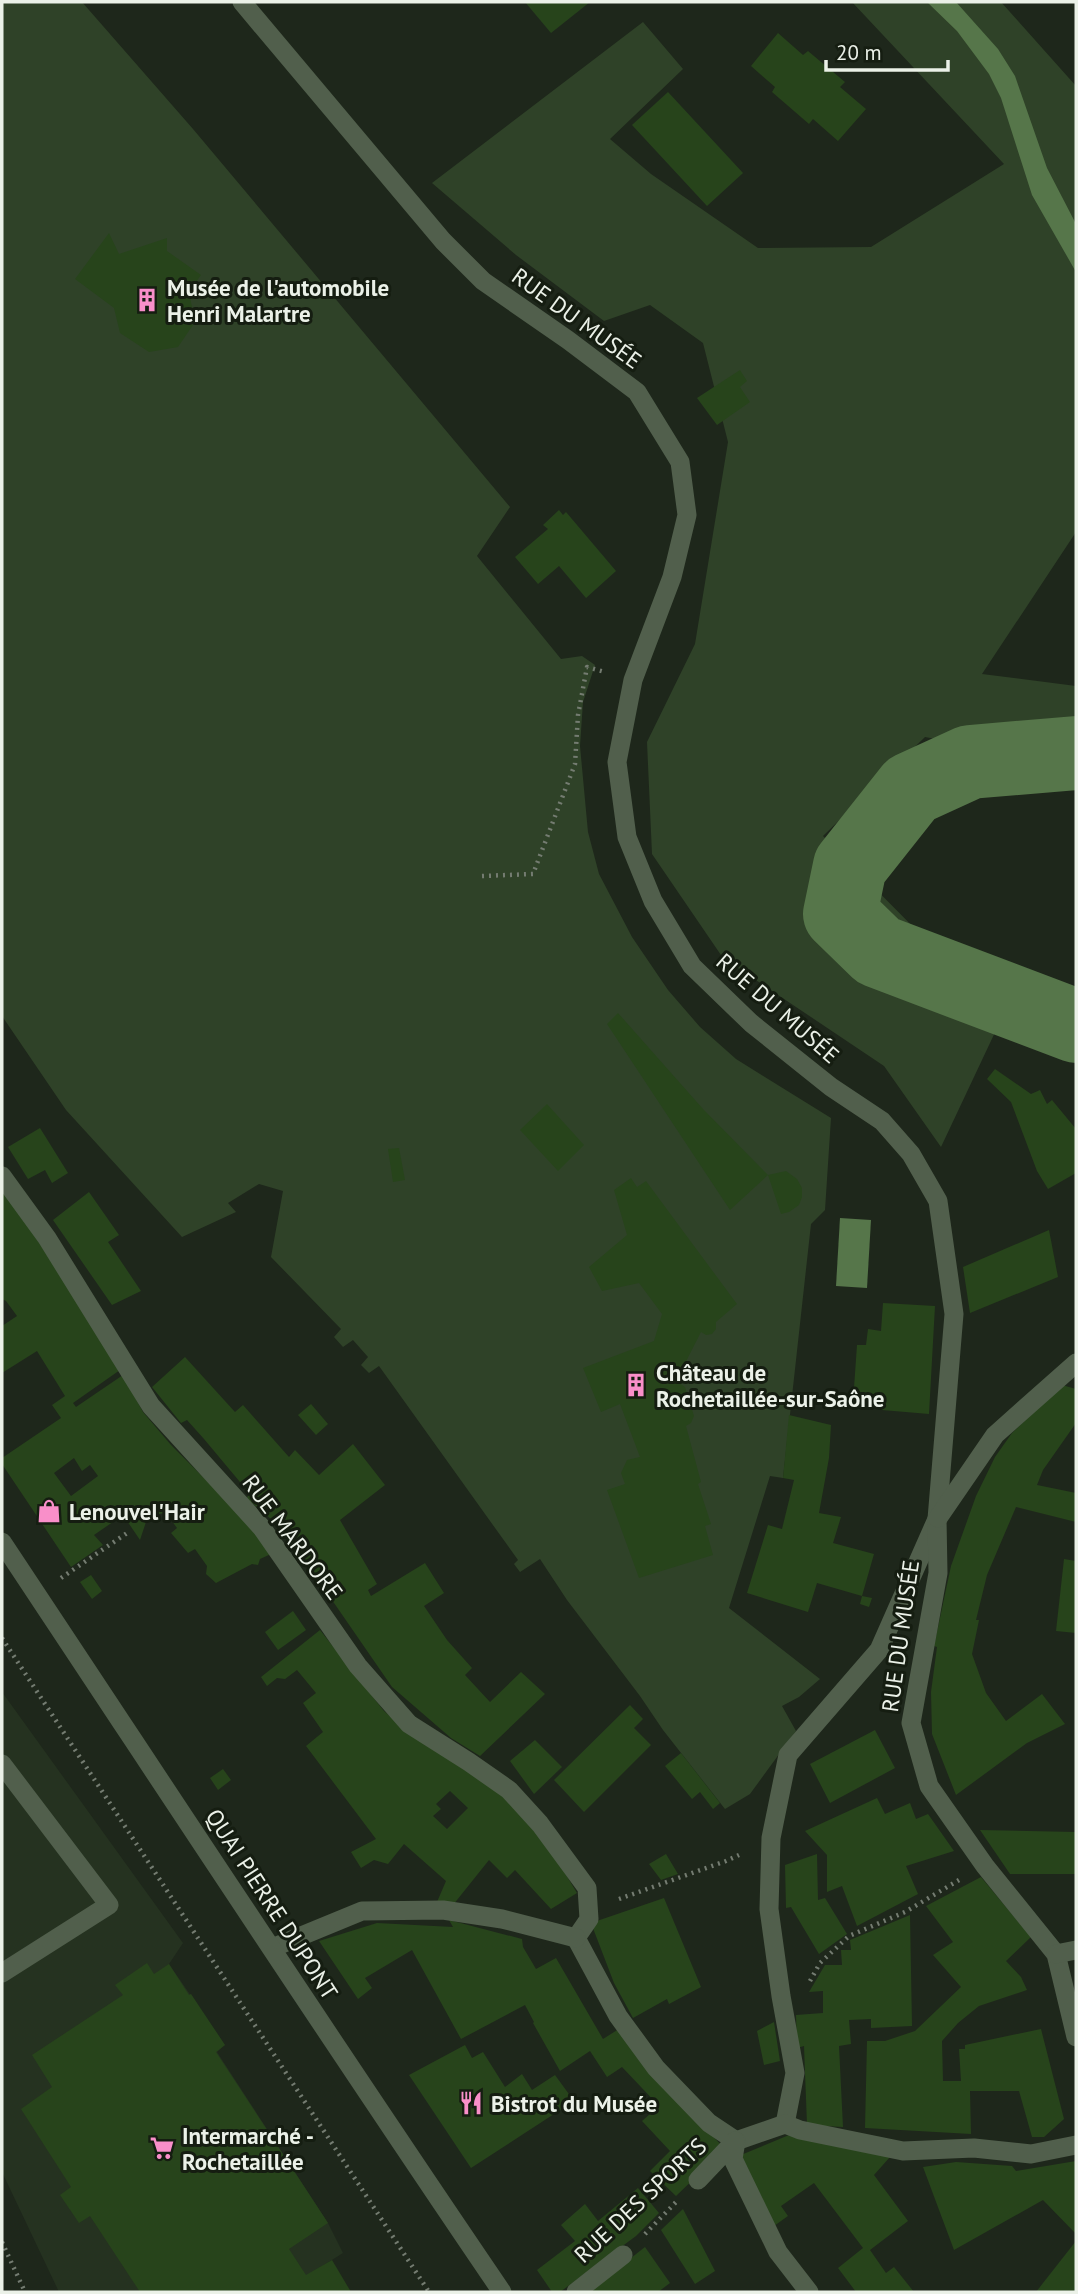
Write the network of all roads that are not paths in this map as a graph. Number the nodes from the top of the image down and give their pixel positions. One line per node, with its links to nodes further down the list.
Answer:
1 (242, 2): 4 (street, RUE DU MUSÉE)
2 (2, 1176): 7 (street, RUE MARDORE)
3 (1076, 1363): 4 (street)
4 (937, 1520): 10 (street, RUE DU MUSÉE); 13 (street)
5 (2, 1542): 8 (street, QUAI PIERRE DUPONT)
6 (2, 1764): 11 (street)
7 (576, 1938): 8 (street); 14 (street)
8 (272, 1948): 18 (street, QUAI PIERRE DUPONT)
9 (1076, 1950): 10 (street)
10 (1056, 1954): 12 (street, RUE DU MUSÉE)
11 (2, 1973)
12 (1076, 2036)
13 (785, 2124): 14 (street); 15 (street)
14 (736, 2141): 16 (street, RUE DES SPORTS); 20 (street)
15 (1076, 2145)
16 (698, 2180)
17 (623, 2255): 19 (street, RUE DES SPORTS)
18 (502, 2292)
19 (576, 2292)
20 (809, 2292)

